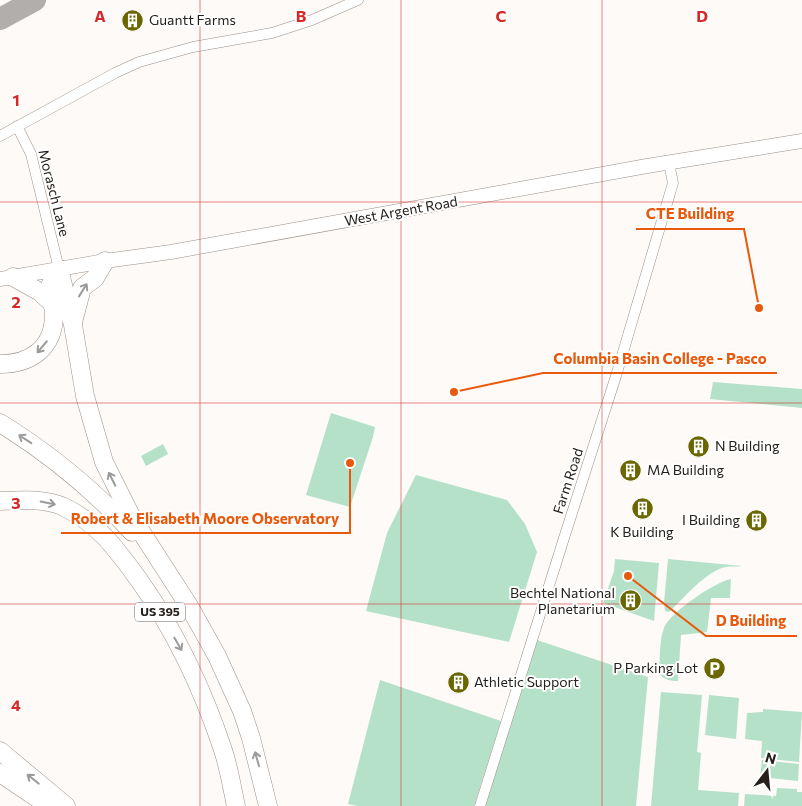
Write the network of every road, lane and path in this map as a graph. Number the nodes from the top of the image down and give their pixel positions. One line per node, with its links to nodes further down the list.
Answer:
1 (358, 0): 2 (street)
2 (17, 126): 3 (street); 7 (street, Morasch Lane)
3 (0, 136)
4 (802, 141): 5 (main road, West Argent Road)
5 (669, 163): 6 (main road, West Argent Road); 21 (street, Farm Road)
6 (105, 261): 7 (main road, West Argent Road); 10 (highway, one-way to 6)
7 (58, 269): 8 (main road, West Argent Road); 9 (highway); 10 (highway)
8 (7, 278): 9 (highway)
9 (52, 303): 11 (highway, one-way to 11)
10 (73, 325): 14 (highway, one-way to 10)
11 (0, 364)
12 (0, 423): 14 (highway, one-way to 12)
13 (0, 501): 19 (highway, US 395, one-way to 19)
14 (173, 581): 20 (highway, one-way to 14)
15 (0, 751): 18 (highway, one-way to 15)
16 (0, 773): 17 (highway)
17 (49, 806)
18 (66, 806)
19 (236, 806)
20 (268, 806)
21 (480, 806)

